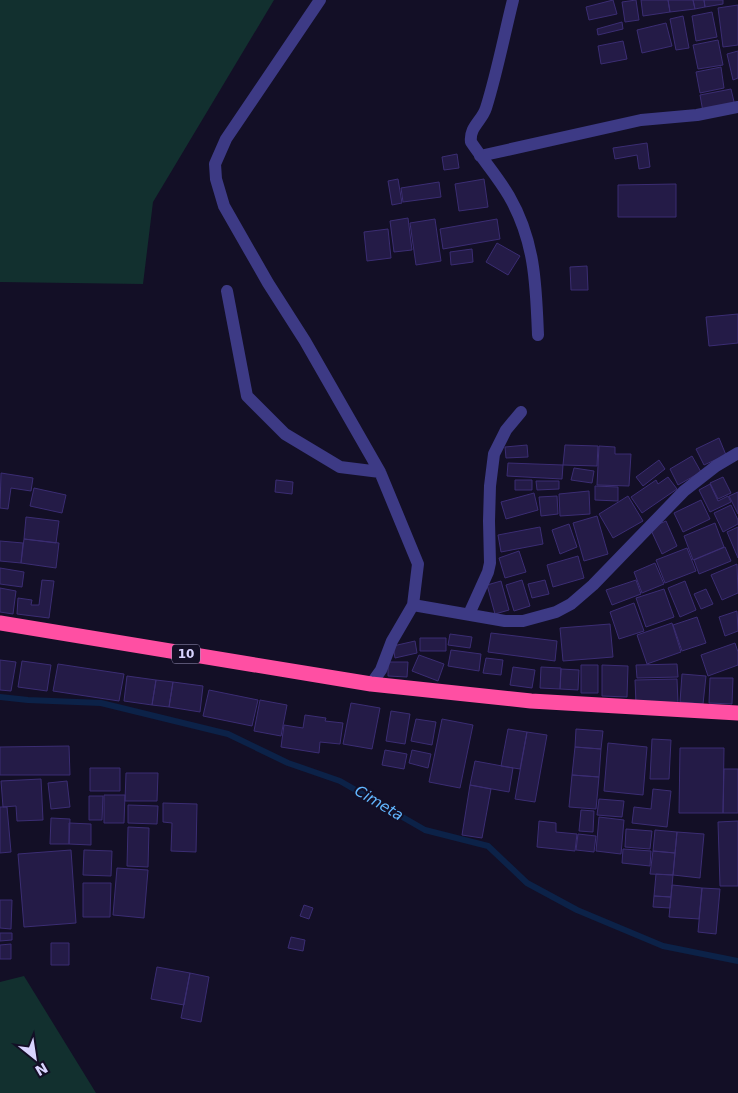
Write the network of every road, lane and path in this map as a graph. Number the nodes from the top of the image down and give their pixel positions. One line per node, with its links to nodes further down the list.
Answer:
1 (320, 0): 9 (street)
2 (514, 0): 4 (street)
3 (738, 107): 4 (street)
4 (480, 156): 6 (street)
5 (227, 291): 9 (street)
6 (538, 335)
7 (521, 412): 11 (street)
8 (738, 453): 11 (street)
9 (380, 472): 10 (street)
10 (412, 605): 11 (street); 13 (street)
11 (468, 614)
12 (0, 623): 13 (highway, 10)
13 (371, 684): 14 (highway, 10)
14 (738, 712)

